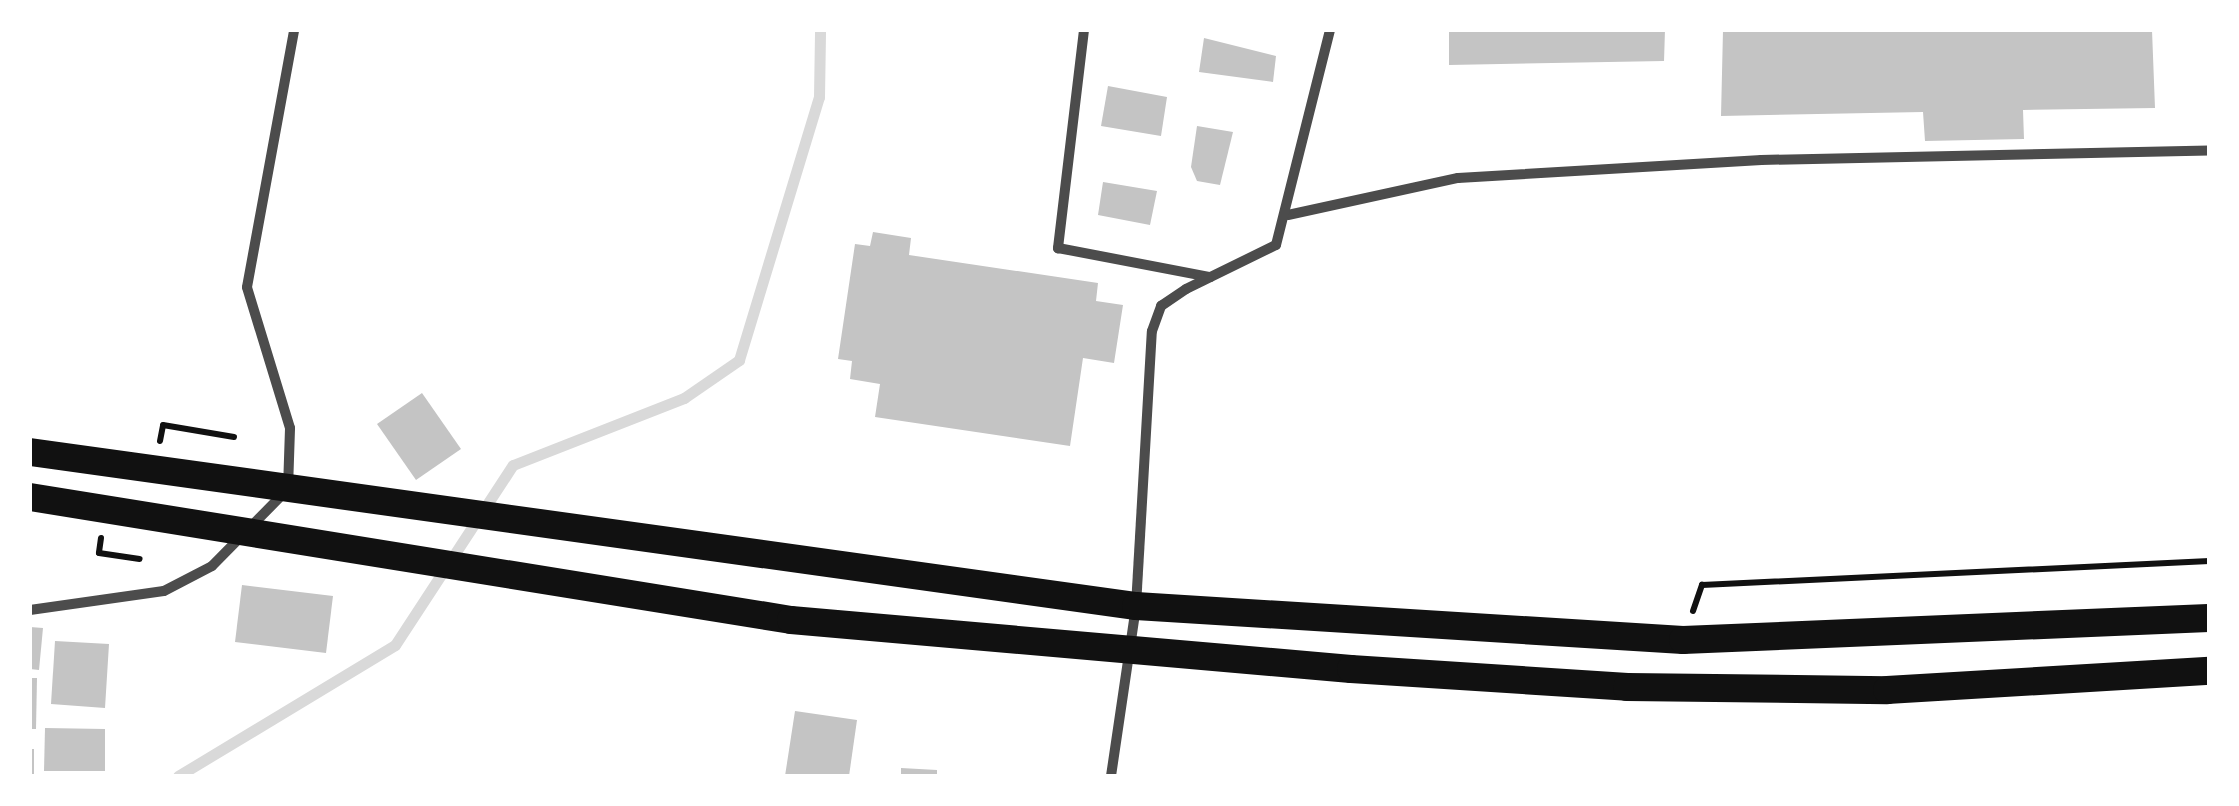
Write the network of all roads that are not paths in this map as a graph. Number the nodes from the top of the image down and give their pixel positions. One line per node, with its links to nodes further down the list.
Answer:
1 (294, 30): 8 (street)
2 (1084, 30): 6 (street)
3 (1330, 30): 5 (street)
4 (2209, 151): 5 (street)
5 (1288, 215): 6 (street)
6 (1214, 277): 11 (street)
7 (30, 452): 8 (highway)
8 (288, 489): 10 (street); 11 (highway)
9 (30, 497): 10 (highway)
10 (246, 532): 12 (street); 14 (highway)
11 (1136, 606): 13 (highway); 14 (street)
12 (30, 610)
13 (2209, 618)
14 (1130, 650): 15 (highway); 16 (street)
15 (2209, 672)
16 (1112, 776)

